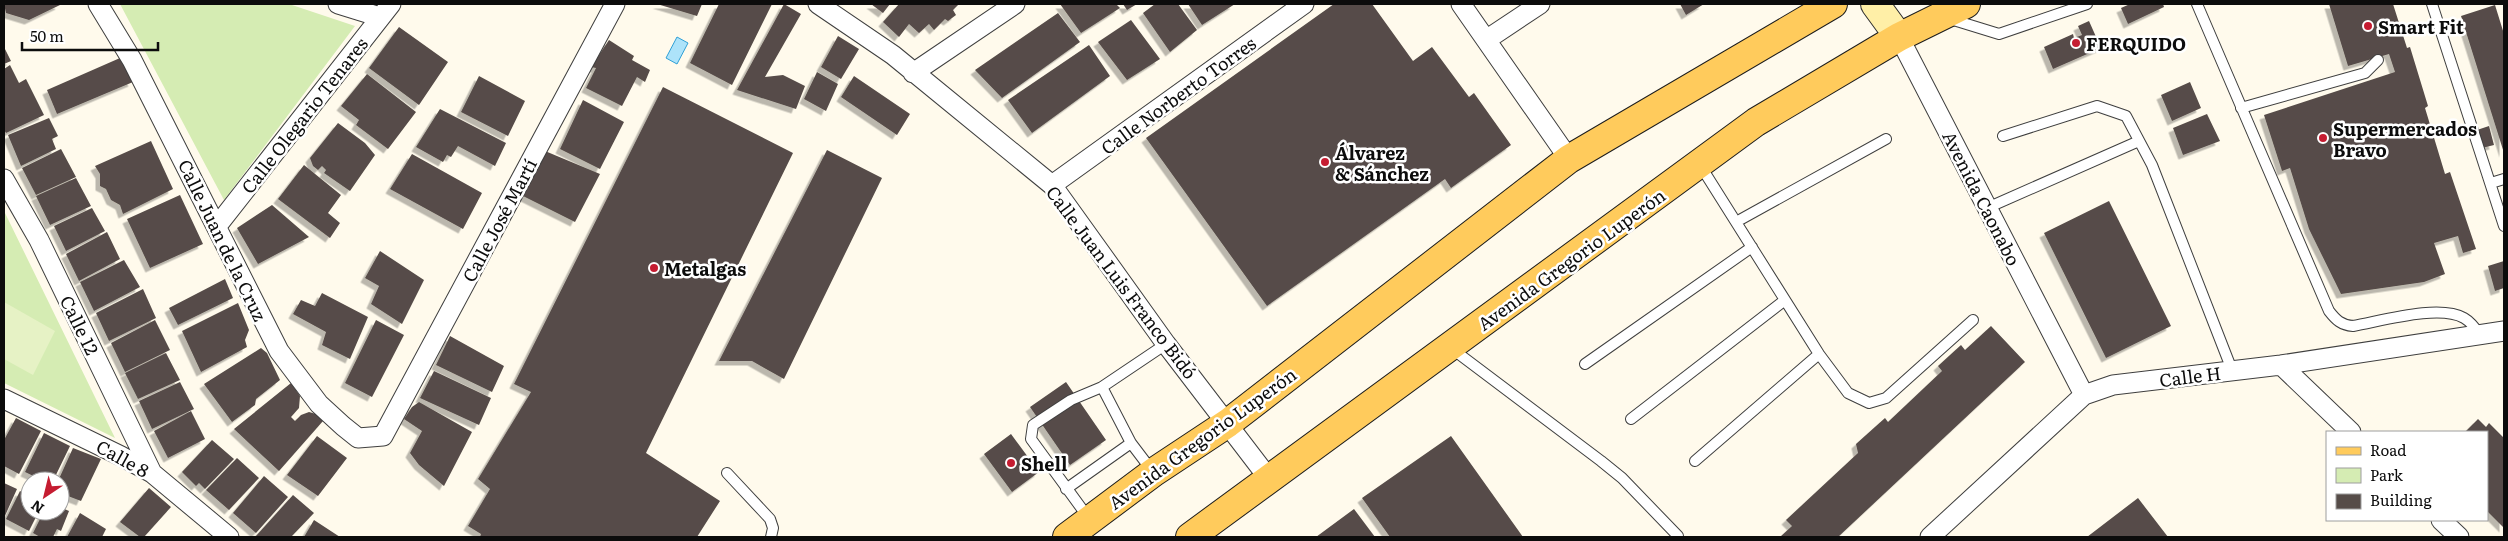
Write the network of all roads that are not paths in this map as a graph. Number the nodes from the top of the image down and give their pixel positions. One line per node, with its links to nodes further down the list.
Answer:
1 (98, 4): 33 (street, Calle Juan de la Cruz)
2 (338, 4): 15 (street)
3 (615, 4): 52 (street, Calle José Martí)
4 (818, 4): 20 (street, Calle Juan Luis Franco Bidó)
5 (1015, 4): 20 (street)
6 (1304, 4): 30 (street, Calle Norberto Torres)
7 (1460, 4): 18 (street)
8 (1540, 4): 18 (street)
9 (1833, 4): 25 (main road, Avenida Gregorio Luperón)
10 (1875, 4): 17 (street, Avenida Caonabo)
11 (1966, 4): 16 (main road, Avenida Gregorio Luperón)
12 (2087, 4): 16 (lane)
13 (2197, 4): 21 (lane)
14 (2432, 4): 29 (lane)
15 (385, 10): 33 (street, Calle Olegario Tenares)
16 (1942, 16): 17 (main road, Avenida Gregorio Luperón)
17 (1899, 37): 26 (main road, Avenida Gregorio Luperón); 31 (street, Avenida Caonabo)
18 (1486, 40): 25 (street)
19 (2378, 60): 21 (lane)
20 (913, 73): 30 (street, Calle Juan Luis Franco Bidó)
21 (2241, 108): 39 (lane)
22 (2003, 136): 24 (lane)
23 (1886, 139): 32 (lane)
24 (2140, 141): 31 (lane); 45 (lane)
25 (1569, 159): 50 (main road, Avenida Gregorio Luperón)
26 (1700, 164): 32 (lane); 41 (main road, Avenida Gregorio Luperón)
27 (2504, 178): 29 (lane)
28 (4, 180): 56 (street, Calle 12)
29 (2491, 183): 34 (lane)
30 (1052, 185): 40 (street, Calle Juan Luis Franco Bidó)
31 (1987, 208): 47 (street, Avenida Caonabo)
32 (1736, 222): 35 (lane)
33 (217, 226): 52 (street, Calle Juan de la Cruz)
34 (2504, 226)
35 (1752, 247): 36 (lane); 43 (lane)
36 (1786, 300): 42 (lane); 49 (lane)
37 (1973, 320): 42 (lane)
38 (2504, 331): 39 (street, Calle H)
39 (2480, 335): 44 (street, Calle H)
40 (1166, 344): 46 (lane); 50 (street, Calle Juan Luis Franco Bidó)
41 (1450, 348): 58 (main road, Avenida Gregorio Luperón); 62 (lane)
42 (1819, 354): 54 (lane)
43 (1585, 364)
44 (2281, 364): 45 (street, Calle H); 51 (street)
45 (2232, 370): 47 (street, Calle H)
46 (1102, 388): 53 (lane); 59 (lane)
47 (2084, 395): 67 (street, Calle H)
48 (4, 399): 56 (street, Calle 8)
49 (1631, 419)
50 (1228, 423): 55 (main road, Avenida Gregorio Luperón); 58 (street, Calle Juan Luis Franco Bidó)
51 (2349, 431)
52 (383, 436)
53 (1131, 444): 55 (lane); 59 (lane)
54 (1695, 461)
55 (1154, 472): 60 (main road, Avenida Gregorio Luperón)
56 (152, 473): 63 (street, Calle 8)
57 (727, 474): 64 (lane)
58 (1270, 480): 66 (main road, Avenida Gregorio Luperón)
59 (1066, 489): 60 (lane)
60 (1090, 521): 65 (main road, Avenida Gregorio Luperón)
61 (2442, 521): 68 (street)
62 (1678, 536)
63 (229, 537)
64 (771, 537)
65 (1067, 537)
66 (1190, 537)
67 (1930, 537)
68 (2459, 537)

